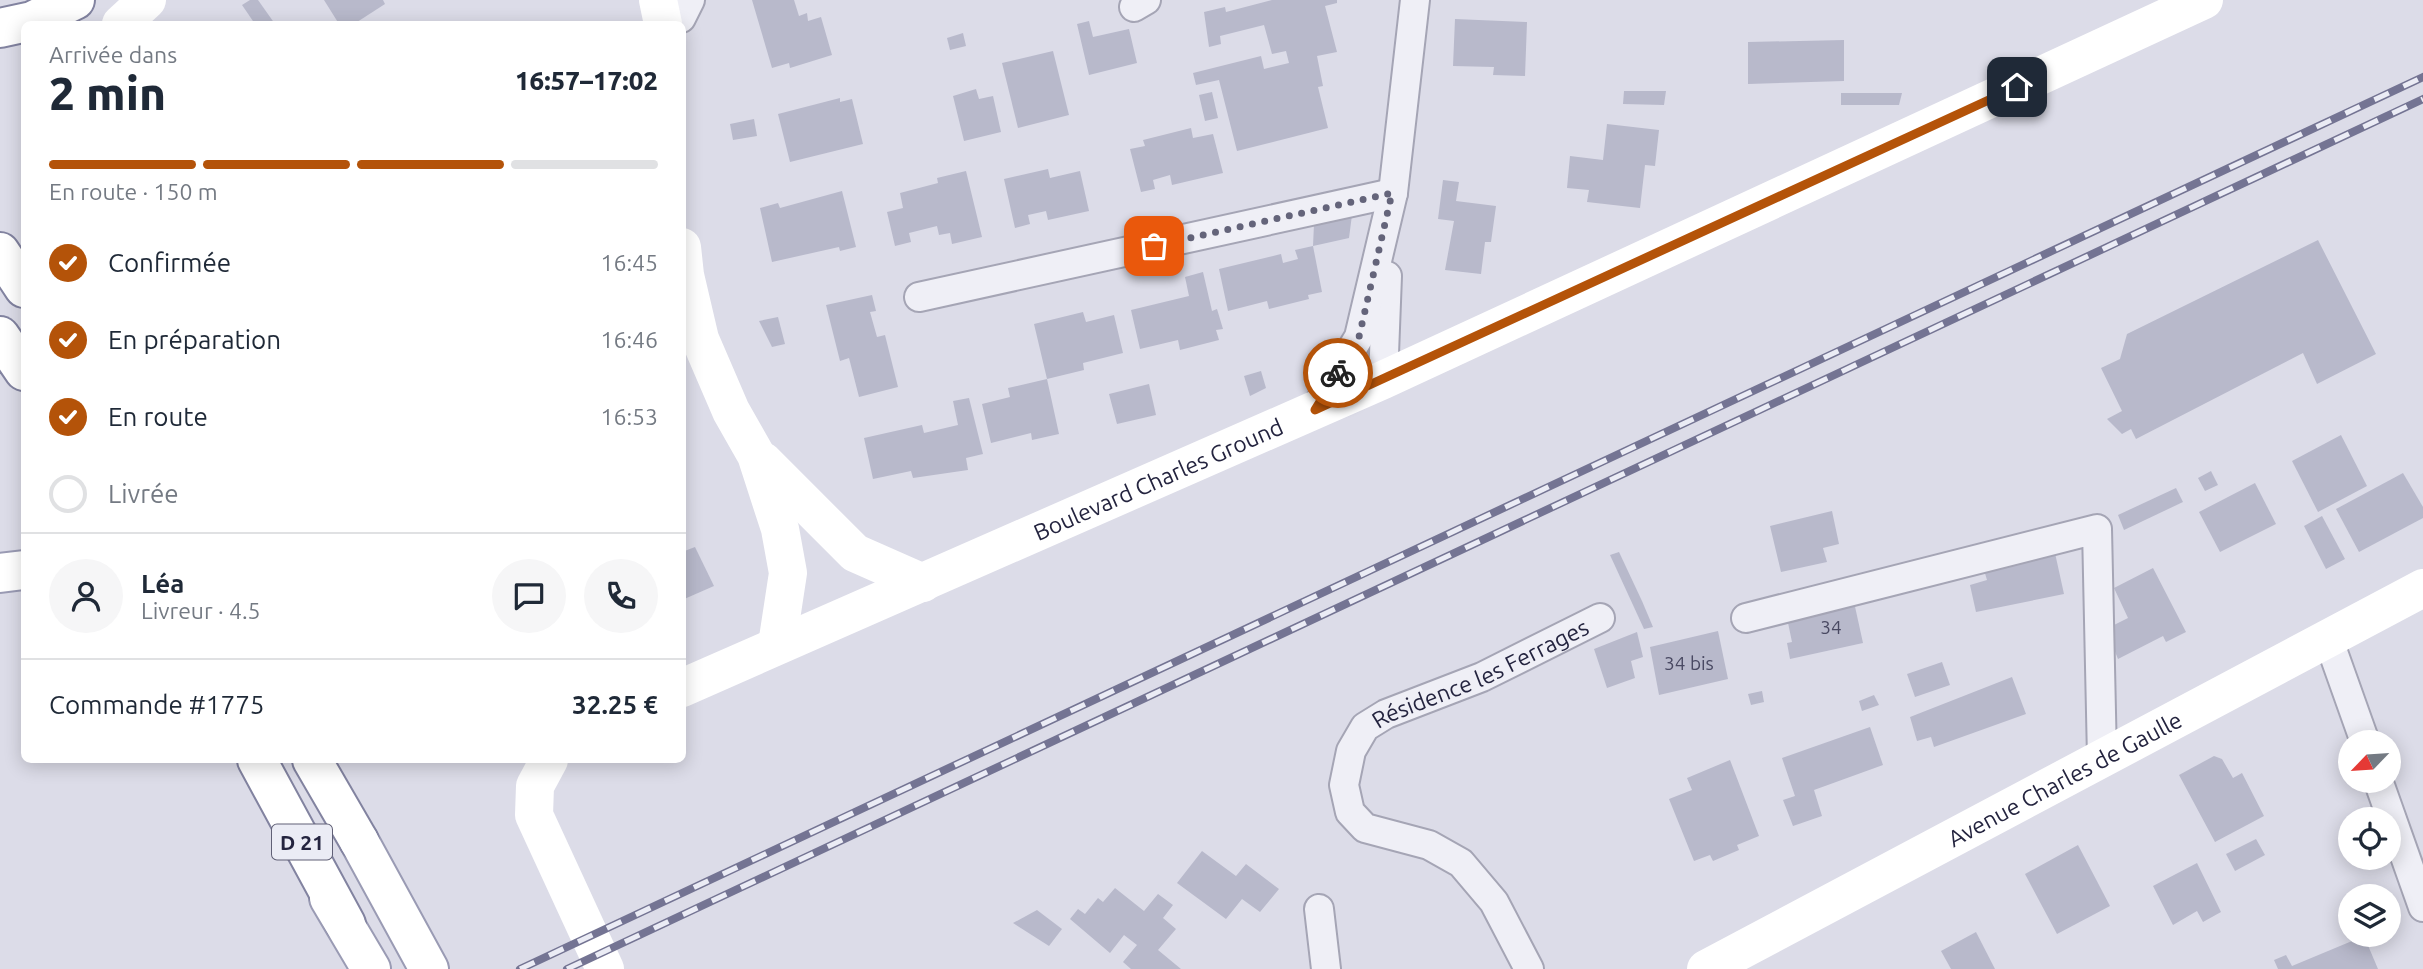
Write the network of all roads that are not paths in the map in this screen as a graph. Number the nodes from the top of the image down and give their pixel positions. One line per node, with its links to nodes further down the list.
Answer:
1 (75, 0): 5 (main road)
2 (146, 0): 6 (main road)
3 (1415, 0): 9 (street)
4 (2204, 0): 16 (main road, Boulevard Charles Ground)
5 (32, 21)
6 (124, 21)
7 (21, 23): 8 (main road)
8 (0, 28)
9 (1391, 203): 13 (street); 16 (street); 17 (street)
10 (0, 252): 12 (main road)
11 (686, 279): 18 (main road)
12 (21, 284)
13 (919, 297)
14 (0, 336): 15 (main road)
15 (21, 367)
16 (1383, 380): 17 (main road, Boulevard Charles Ground)
17 (1315, 410): 21 (main road, Boulevard Charles Ground)
18 (756, 455): 21 (main road); 26 (main road)
19 (21, 570): 20 (main road)
20 (0, 573)
21 (923, 583): 26 (main road, Boulevard Charles Ground)
22 (2423, 588): 25 (main road, Avenue Charles de Gaulle)
23 (1600, 618): 44 (street, Résidence les Ferrages)
24 (1746, 618): 29 (street)
25 (2328, 638): 28 (street); 29 (main road, Avenue Charles de Gaulle)
26 (776, 645): 27 (main road, Boulevard Charles Ground)
27 (686, 686)
28 (2361, 730)
29 (2102, 758): 45 (main road, Avenue Charles de Gaulle)
30 (238, 763): 39 (main road)
31 (259, 763): 39 (main road, D 21)
32 (314, 763): 36 (main road, D 21)
33 (320, 763): 36 (main road, D 21)
34 (547, 763): 42 (main road)
35 (2383, 793): 37 (street)
36 (359, 841): 41 (main road, D 21)
37 (2423, 907)
38 (1319, 909): 43 (street)
39 (346, 924): 40 (main road, D 21)
40 (371, 969)
41 (429, 969)
42 (606, 969)
43 (1326, 969)
44 (1529, 969)
45 (1706, 969)

